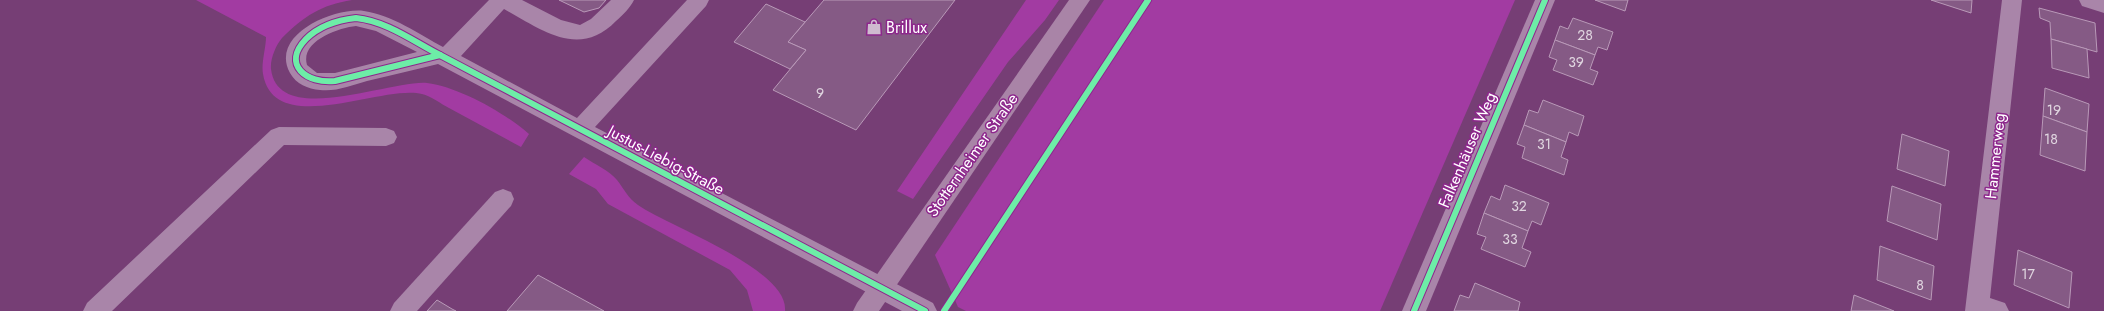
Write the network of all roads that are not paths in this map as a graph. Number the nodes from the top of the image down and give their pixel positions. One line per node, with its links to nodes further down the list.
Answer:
1 (502, 0): 2 (street); 9 (street)
2 (624, 0)
3 (699, 0): 10 (street, Justus-Liebig-Straße)
4 (1080, 0): 13 (main road, Stotternheimer Straße)
5 (1545, 0): 19 (street, Falkenhäuser Weg)
6 (2012, 0): 14 (street, Hammerweg)
7 (2089, 0): 8 (street)
8 (2104, 5)
9 (443, 57): 9 (street, Justus-Liebig-Straße); 10 (street, Justus-Liebig-Straße)
10 (580, 129): 13 (street, Justus-Liebig-Straße)
11 (386, 137): 15 (street)
12 (503, 199): 16 (street)
13 (880, 288): 17 (main road, Stotternheimer Straße); 18 (street, Justus-Liebig-Straße)
14 (1984, 309)
15 (95, 311)
16 (402, 311)
17 (865, 311)
18 (925, 311)
19 (1414, 311)

